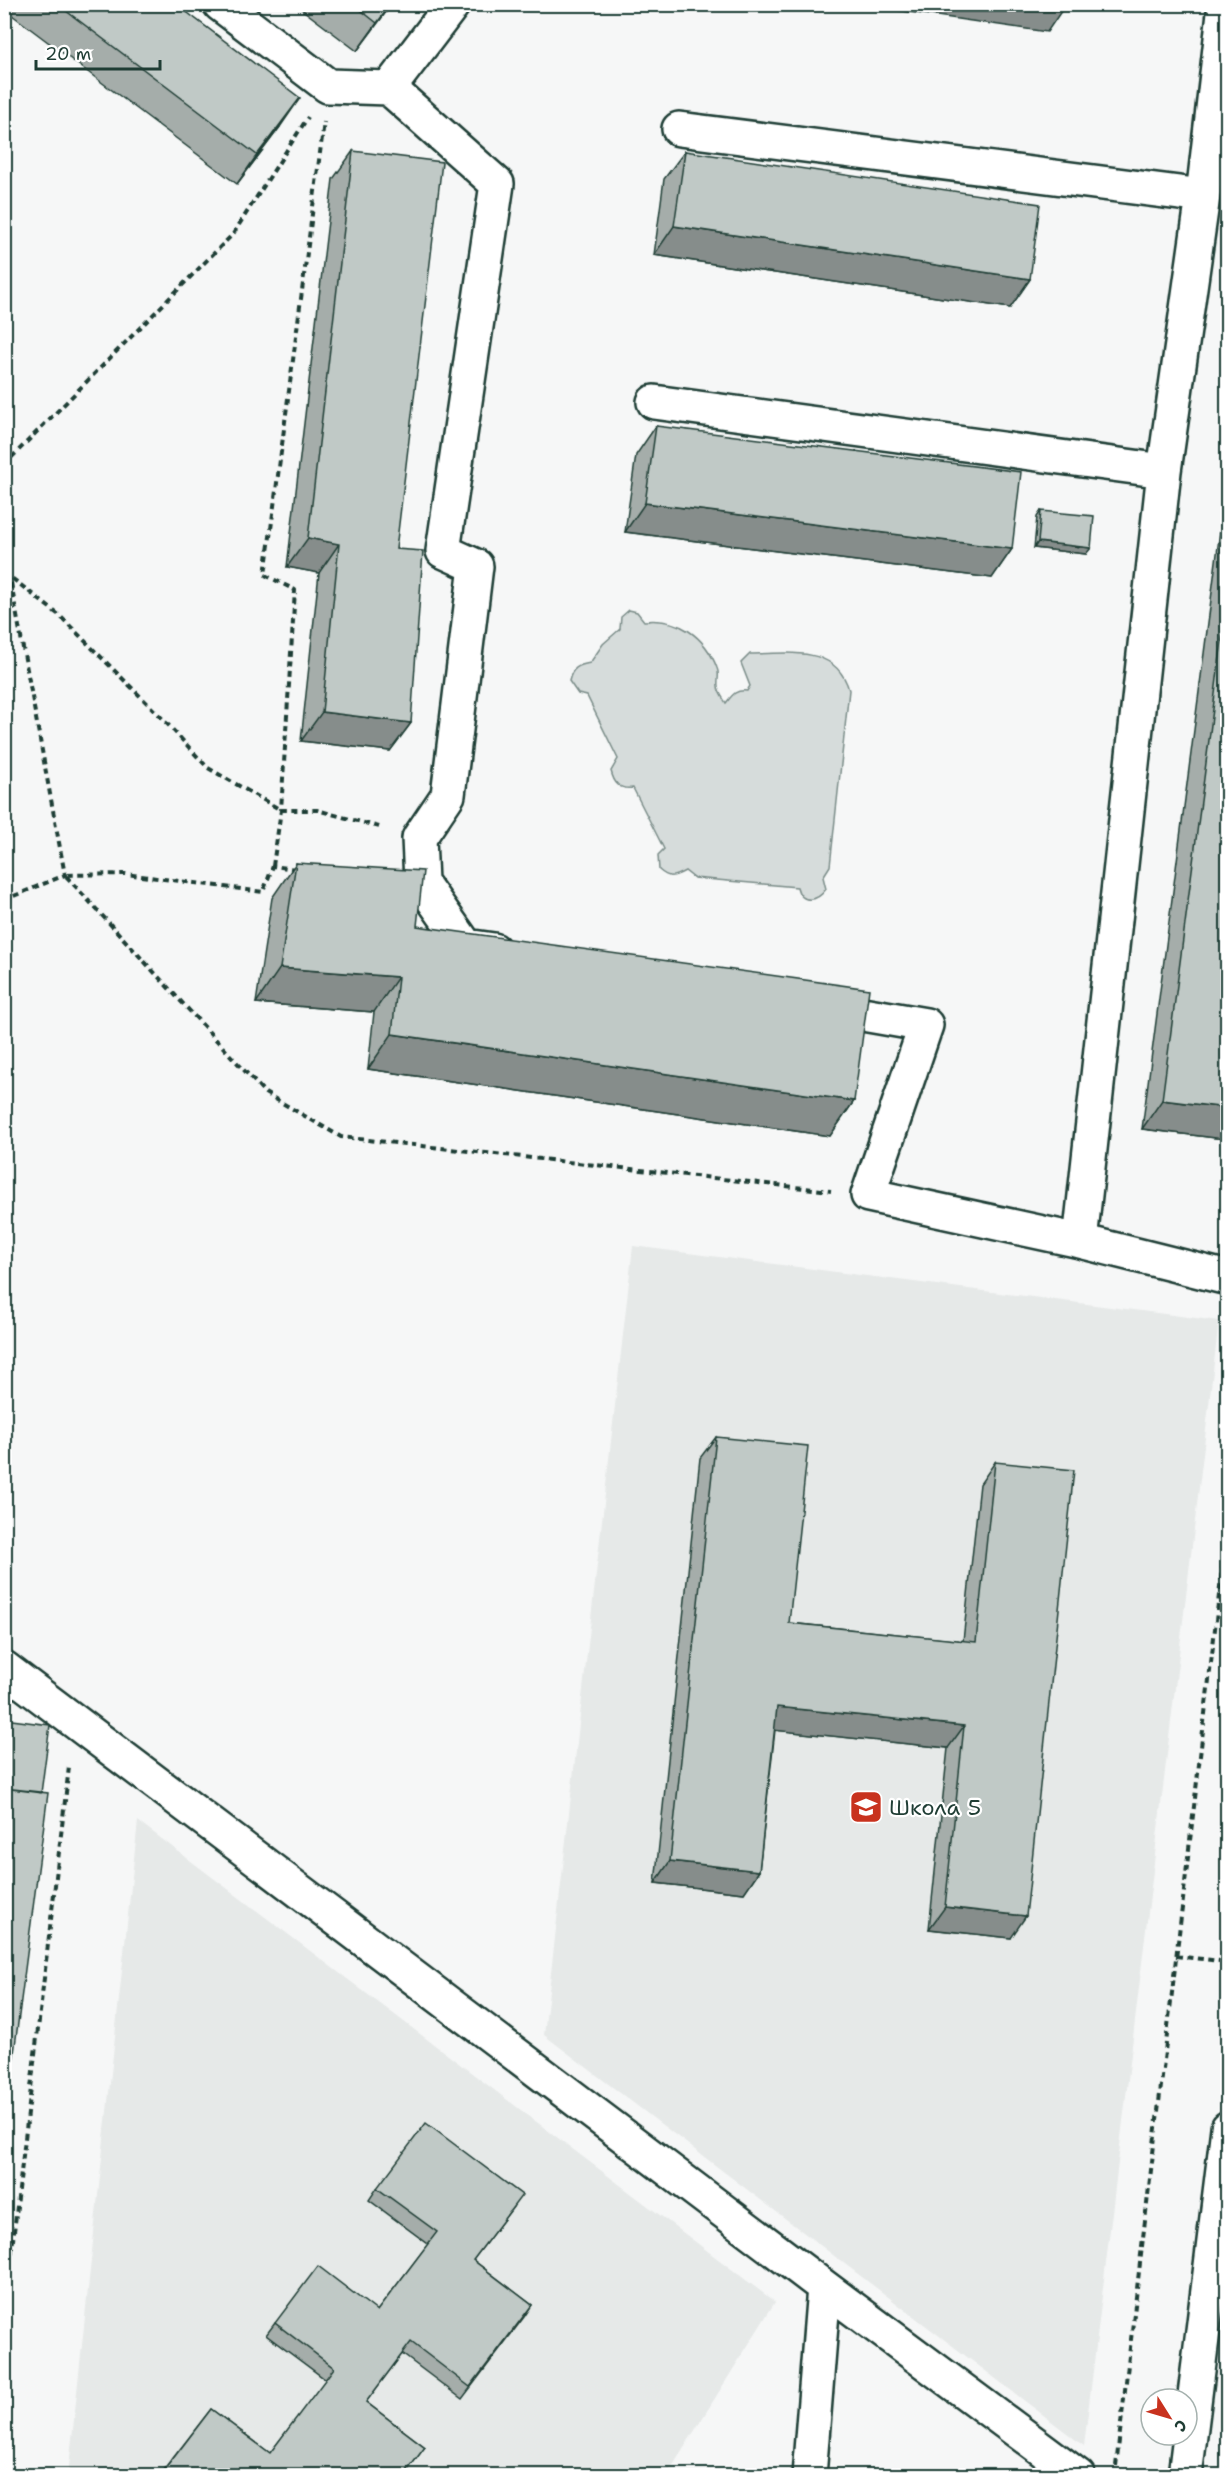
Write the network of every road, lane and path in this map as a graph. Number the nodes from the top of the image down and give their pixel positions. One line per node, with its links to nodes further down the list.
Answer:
1 (220, 4): 4 (main road)
2 (453, 4): 5 (main road)
3 (1225, 4): 7 (main road)
4 (328, 86): 5 (main road); 9 (path); 13 (path)
5 (389, 88): 14 (main road)
6 (680, 129): 7 (main road)
7 (1203, 196): 10 (main road)
8 (654, 402): 10 (main road)
9 (4, 465)
10 (1164, 471): 22 (main road)
11 (4, 572): 12 (path)
12 (10, 578): 13 (path); 17 (path)
13 (281, 810): 14 (path); 15 (path)
14 (419, 838): 19 (main road)
15 (273, 866): 16 (path); 17 (path)
16 (307, 870)
17 (65, 875): 18 (path); 21 (path)
18 (4, 900)
19 (525, 956)
20 (797, 1003): 21 (main road)
21 (868, 1195): 22 (main road)
22 (1080, 1241): 23 (main road)
23 (1227, 1278)
24 (1227, 1519): 27 (path)
25 (4, 1668): 26 (main road)
26 (75, 1721): 30 (main road); 31 (path)
27 (1176, 1956): 28 (path); 34 (path)
28 (1227, 1962)
29 (1227, 2128): 35 (main road)
30 (824, 2287): 32 (main road); 33 (main road)
31 (4, 2316)
32 (809, 2475)
33 (1078, 2475)
34 (1115, 2475)
35 (1185, 2475)

